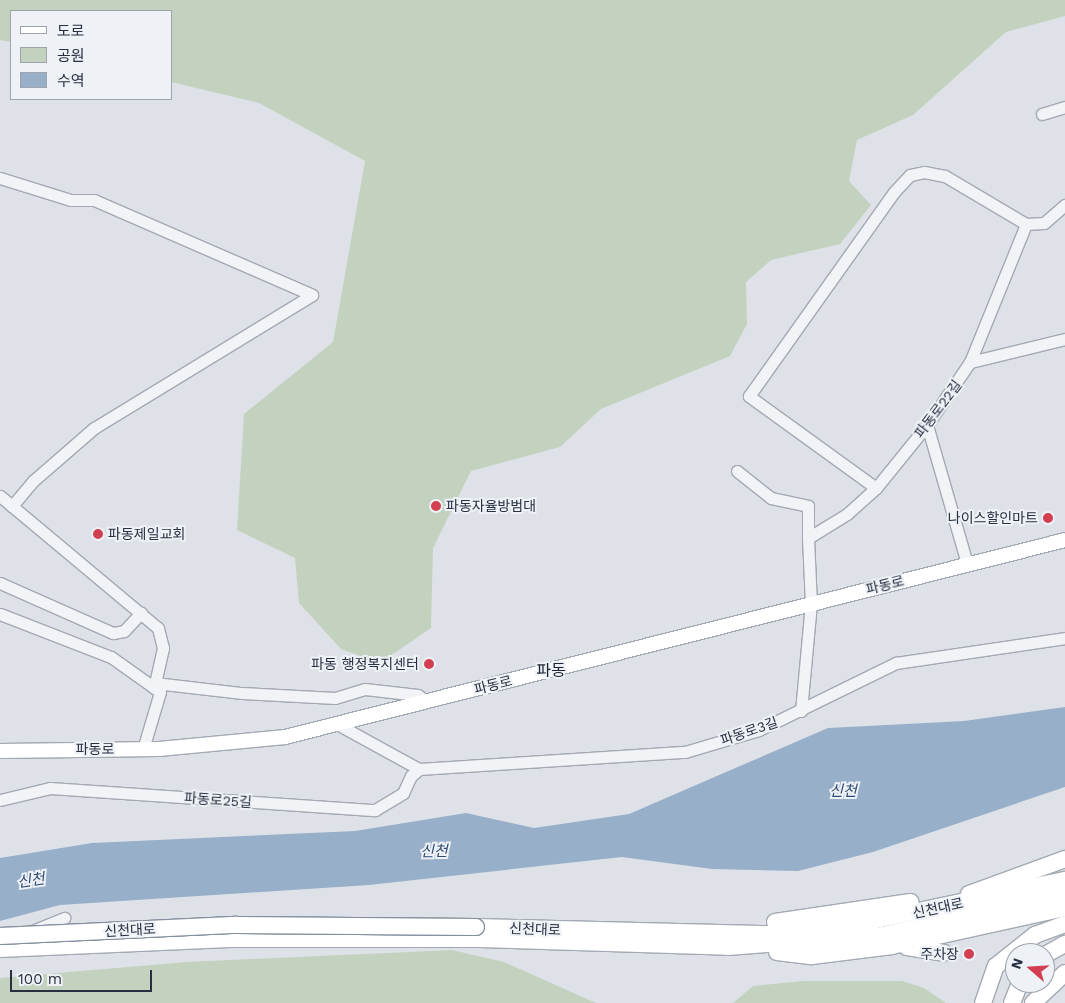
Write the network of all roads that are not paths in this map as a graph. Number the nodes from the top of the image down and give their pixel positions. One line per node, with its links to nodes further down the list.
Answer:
1 (1065, 107): 2 (street)
2 (1042, 114)
3 (0, 178): 12 (street)
4 (1065, 205): 5 (street)
5 (1026, 224): 7 (street, 파동로22길); 10 (street)
6 (1065, 339): 7 (street)
7 (970, 362): 8 (street, 파동로22길)
8 (927, 425): 10 (street, 파동로22길); 15 (street)
9 (737, 471): 13 (street)
10 (876, 488): 13 (street, 파동로22길)
11 (0, 496): 12 (street)
12 (12, 506): 19 (street)
13 (808, 538): 17 (street)
14 (1065, 540): 15 (main road, 파동로)
15 (967, 564): 17 (main road, 파동로)
16 (0, 583): 19 (street)
17 (810, 604): 22 (main road, 파동로); 23 (street)
18 (0, 614): 21 (street)
19 (140, 614): 21 (street)
20 (1065, 638): 23 (street, 파동로3길)
21 (155, 685): 22 (street); 25 (street)
22 (426, 702): 24 (main road, 파동로)
23 (801, 711): 27 (street, 파동로3길)
24 (337, 724): 25 (main road, 파동로); 27 (street)
25 (143, 749): 26 (main road, 파동로)
26 (0, 751)
27 (419, 769): 28 (street, 파동로25길)
28 (0, 800)
29 (1065, 859): 33 (highway)
30 (1065, 869): 33 (highway)
31 (1065, 880): 38 (highway, 신천대로)
32 (1065, 893): 44 (highway, 신천대로)
33 (969, 894): 38 (highway)
34 (1065, 908): 35 (highway)
35 (1048, 912): 40 (highway); 43 (highway)
36 (65, 918): 42 (street)
37 (1065, 924): 48 (highway)
38 (674, 932): 39 (highway, 신천대로)
39 (478, 933): 41 (highway, 신천대로, bridge); 44 (highway, 신천대로); 45 (highway, 신천대로)
40 (1005, 935)
41 (0, 936)
42 (0, 943)
43 (892, 946): 44 (highway); 46 (highway)
44 (728, 947)
45 (0, 949)
46 (944, 952)
47 (1065, 973): 49 (highway)
48 (984, 1003)
49 (1033, 1003)

